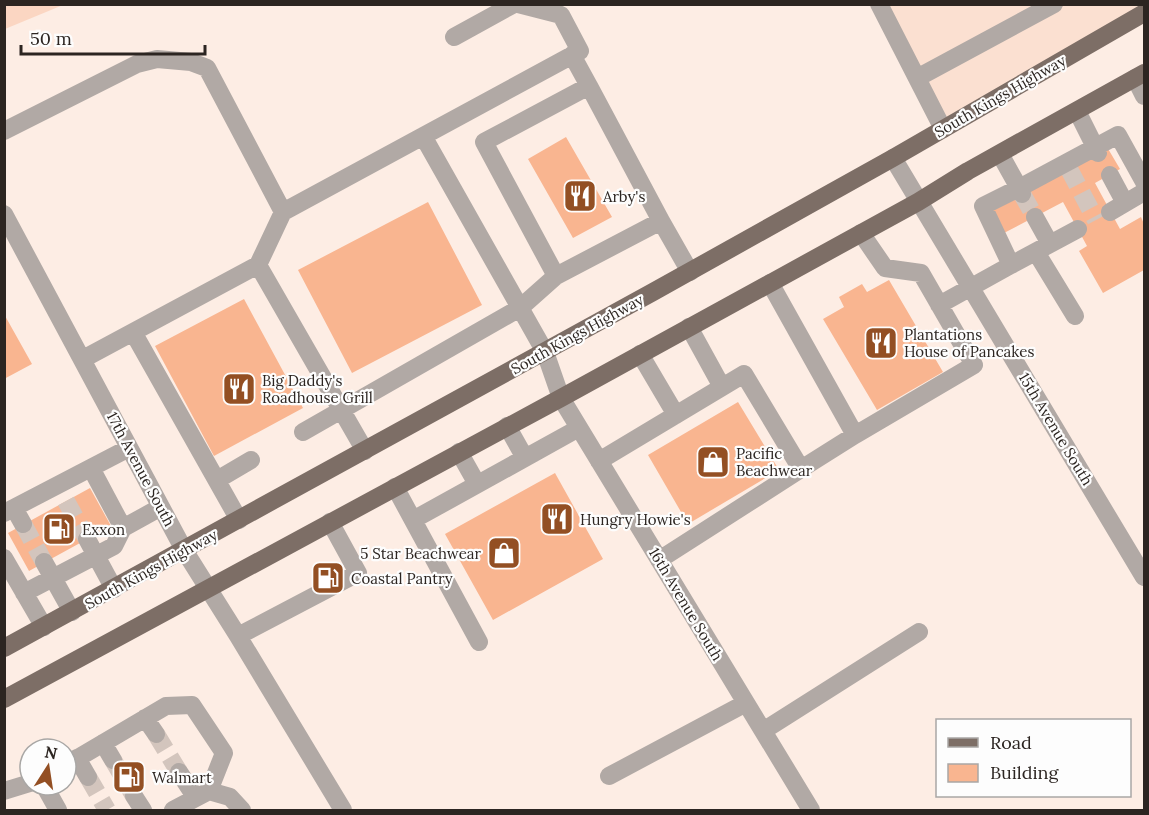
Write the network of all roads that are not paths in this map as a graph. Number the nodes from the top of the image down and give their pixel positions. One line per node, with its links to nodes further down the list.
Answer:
1 (516, 4): 5 (street); 6 (street)
2 (879, 4): 8 (street)
3 (1054, 4): 8 (street)
4 (1144, 13): 12 (main road, South Kings Highway)
5 (454, 37)
6 (572, 55): 9 (street); 14 (street)
7 (1140, 76): 10 (street); 11 (main road)
8 (917, 78): 12 (street)
9 (589, 86): 26 (street); 33 (street)
10 (1144, 96)
11 (1077, 111): 15 (street); 16 (main road)
12 (943, 129): 17 (main road, South Kings Highway)
13 (4, 131): 23 (street)
14 (423, 136): 23 (street); 37 (street, 16th Avenue South)
15 (1097, 150): 19 (street); 20 (street)
16 (1000, 153): 20 (street); 22 (main road)
17 (893, 158): 22 (street, 15th Avenue South); 32 (main road, South Kings Highway)
18 (1110, 175): 21 (street)
19 (1144, 182)
20 (1020, 191): 31 (street)
21 (1144, 192)
22 (918, 202): 28 (main road); 35 (street, 15th Avenue South)
23 (283, 212): 30 (street)
24 (4, 214): 43 (street, 17th Avenue South)
25 (1035, 217): 29 (street)
26 (660, 221): 32 (street); 33 (street)
27 (1078, 229): 29 (street)
28 (861, 233): 34 (main road); 36 (street)
29 (1043, 248): 31 (street); 38 (street)
30 (258, 265): 40 (street); 46 (street)
31 (1011, 265): 35 (street)
32 (690, 272): 41 (main road, South Kings Highway)
33 (556, 276): 37 (street)
34 (770, 283): 39 (main road); 51 (street)
35 (970, 288): 36 (street); 76 (street, 15th Avenue South)
36 (939, 305): 51 (street)
37 (520, 308): 41 (street, 16th Avenue South); 46 (street)
38 (1075, 316)
39 (689, 327): 42 (main road); 44 (street)
40 (133, 332): 43 (street); 60 (street)
41 (545, 352): 45 (street, 16th Avenue South); 53 (main road, South Kings Highway)
42 (640, 354): 45 (main road); 47 (street)
43 (82, 358): 52 (street, 17th Avenue South)
44 (722, 387): 47 (street); 59 (street)
45 (561, 398): 48 (main road); 49 (street, 16th Avenue South)
46 (341, 409): 50 (street); 53 (street)
47 (676, 415): 57 (street)
48 (507, 426): 54 (main road); 55 (street)
49 (579, 428): 55 (street); 57 (street, 16th Avenue South)
50 (303, 432)
51 (855, 435): 59 (street)
52 (129, 448): 58 (street); 63 (street, 17th Avenue South)
53 (365, 451): 65 (main road, South Kings Highway)
54 (459, 452): 61 (street); 62 (main road)
55 (525, 458): 61 (street)
56 (251, 460): 60 (street)
57 (599, 461): 74 (street, 16th Avenue South)
58 (91, 468): 64 (street); 69 (street)
59 (801, 469): 74 (street)
60 (217, 480): 65 (street)
61 (477, 484): 66 (street)
62 (395, 487): 66 (street); 67 (main road)
63 (161, 507): 69 (street); 71 (street, 17th Avenue South)
64 (9, 510): 68 (street)
65 (239, 520): 71 (main road, South Kings Highway)
66 (412, 520): 84 (street)
67 (330, 522): 77 (main road); 83 (street)
68 (23, 524)
69 (123, 528): 72 (street)
70 (87, 539): 72 (street)
71 (184, 550): 77 (street, 17th Avenue South); 78 (main road, South Kings Highway)
72 (96, 556): 75 (street); 78 (street)
73 (4, 558): 79 (street)
74 (659, 560): 87 (street, 16th Avenue South)
75 (49, 570): 79 (street); 80 (street)
76 (1144, 577)
77 (208, 587): 83 (street, 17th Avenue South); 86 (main road)
78 (114, 589): 80 (main road, South Kings Highway)
79 (24, 593): 81 (street)
80 (72, 612): 81 (main road, South Kings Highway)
81 (44, 627): 85 (main road, South Kings Highway)
82 (920, 633): 89 (street)
83 (238, 636): 101 (street, 17th Avenue South)
84 (478, 642)
85 (4, 648)
86 (4, 699)
87 (746, 703): 89 (street, 16th Avenue South); 96 (street)
88 (145, 718): 90 (street); 91 (street); 98 (street)
89 (763, 731): 102 (street, 16th Avenue South)
90 (156, 734)
91 (103, 743): 92 (street); 93 (street)
92 (78, 758)
93 (113, 760)
94 (78, 768): 97 (street)
95 (179, 772): 98 (street)
96 (609, 776)
97 (88, 777)
98 (202, 795): 99 (street); 100 (street)
99 (173, 810)
100 (242, 810)
101 (343, 810)
102 (811, 810)

